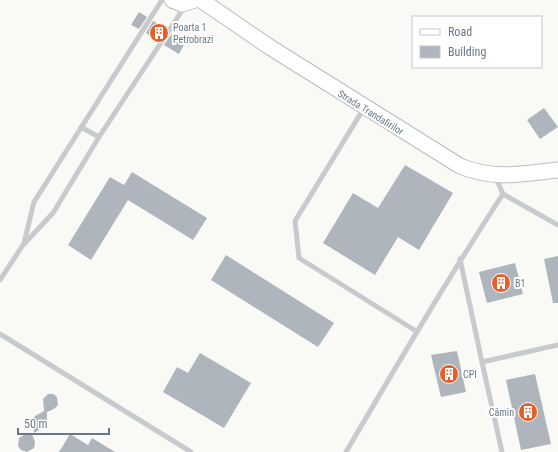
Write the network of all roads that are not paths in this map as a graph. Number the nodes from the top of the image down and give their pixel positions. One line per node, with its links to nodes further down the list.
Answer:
1 (162, 0): 4 (lane)
2 (189, 1): 3 (main road, Strada Trandafirilor); 5 (lane)
3 (365, 108): 7 (main road, Strada Trandafirilor); 13 (lane)
4 (81, 127): 5 (lane); 10 (lane)
5 (99, 137): 10 (lane)
6 (558, 170): 7 (main road, Strada Trandafirilor)
7 (495, 176): 8 (lane)
8 (503, 194): 9 (lane); 11 (lane)
9 (558, 226)
10 (23, 245): 12 (lane)
11 (460, 259): 13 (lane); 16 (lane)
12 (0, 280)
13 (416, 331): 18 (lane)
14 (0, 334): 17 (lane)
15 (558, 345): 16 (lane)
16 (482, 362): 19 (lane)
17 (191, 452)
18 (346, 452)
19 (502, 452)

